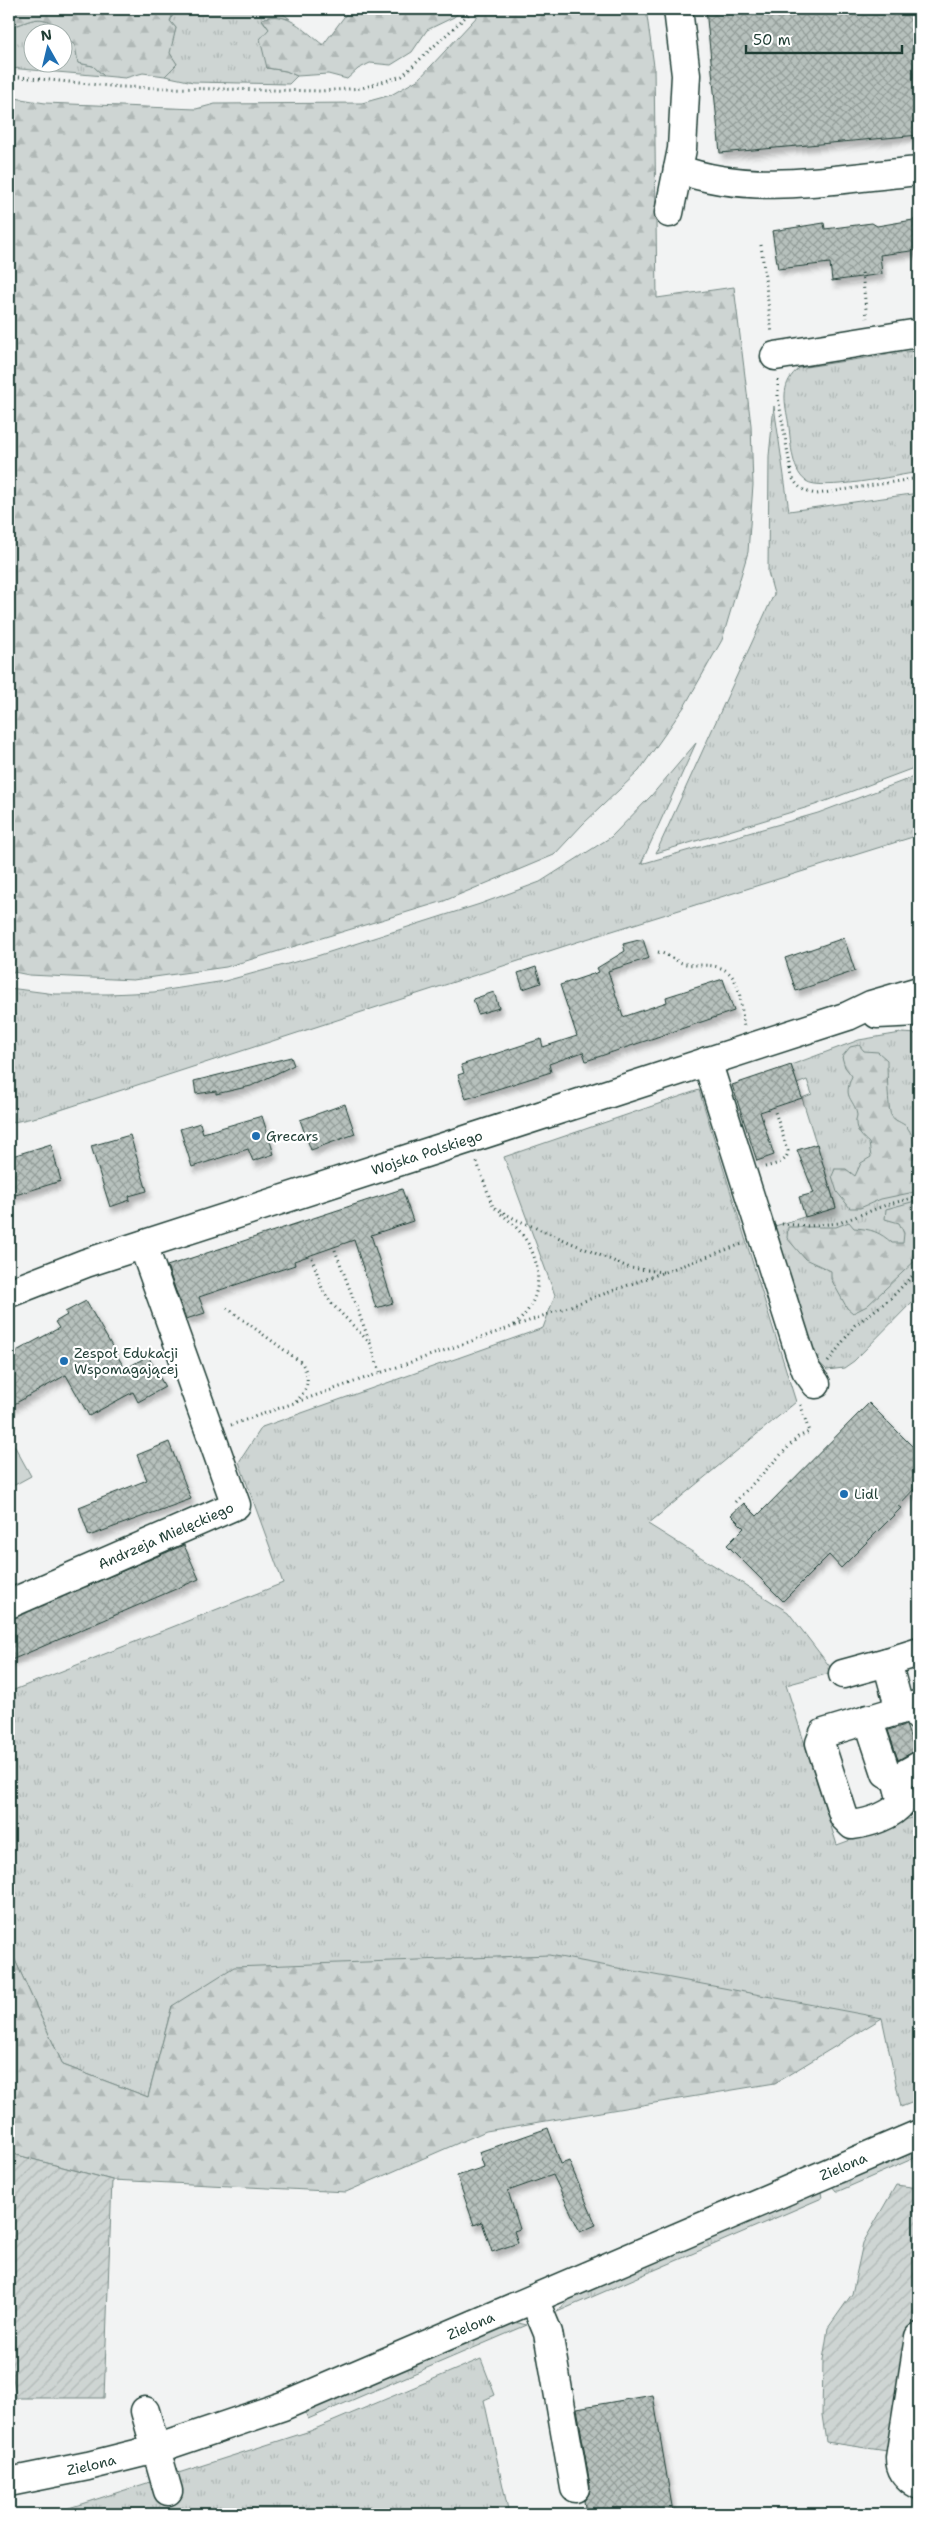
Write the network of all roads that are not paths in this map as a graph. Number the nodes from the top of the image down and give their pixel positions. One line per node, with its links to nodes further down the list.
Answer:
1 (678, 9): 2 (street)
2 (678, 169): 3 (street); 4 (street)
3 (919, 171)
4 (669, 214)
5 (919, 333): 6 (street)
6 (775, 356)
7 (919, 990): 9 (street, Wojska Polskiego)
8 (919, 1012): 9 (street, Wojska Polskiego)
9 (848, 1016): 10 (street, Wojska Polskiego)
10 (707, 1061): 11 (street, Wojska Polskiego); 13 (street)
11 (143, 1245): 12 (street, Wojska Polskiego); 14 (street, Andrzeja Mielęckiego)
12 (9, 1293)
13 (816, 1384)
14 (9, 1604)
15 (919, 1652): 16 (street)
16 (887, 1662): 17 (street); 18 (street)
17 (843, 1674)
18 (909, 1713): 19 (street)
19 (868, 1719): 21 (street); 21 (street)
20 (919, 1766): 21 (street)
21 (896, 1779)
22 (919, 2134): 23 (street, Zielona)
23 (534, 2299): 26 (street, Zielona); 29 (street)
24 (919, 2337): 28 (street)
25 (145, 2411): 26 (street)
26 (156, 2449): 27 (street, Zielona); 30 (street)
27 (9, 2482)
28 (919, 2485)
29 (575, 2488)
30 (168, 2491)

